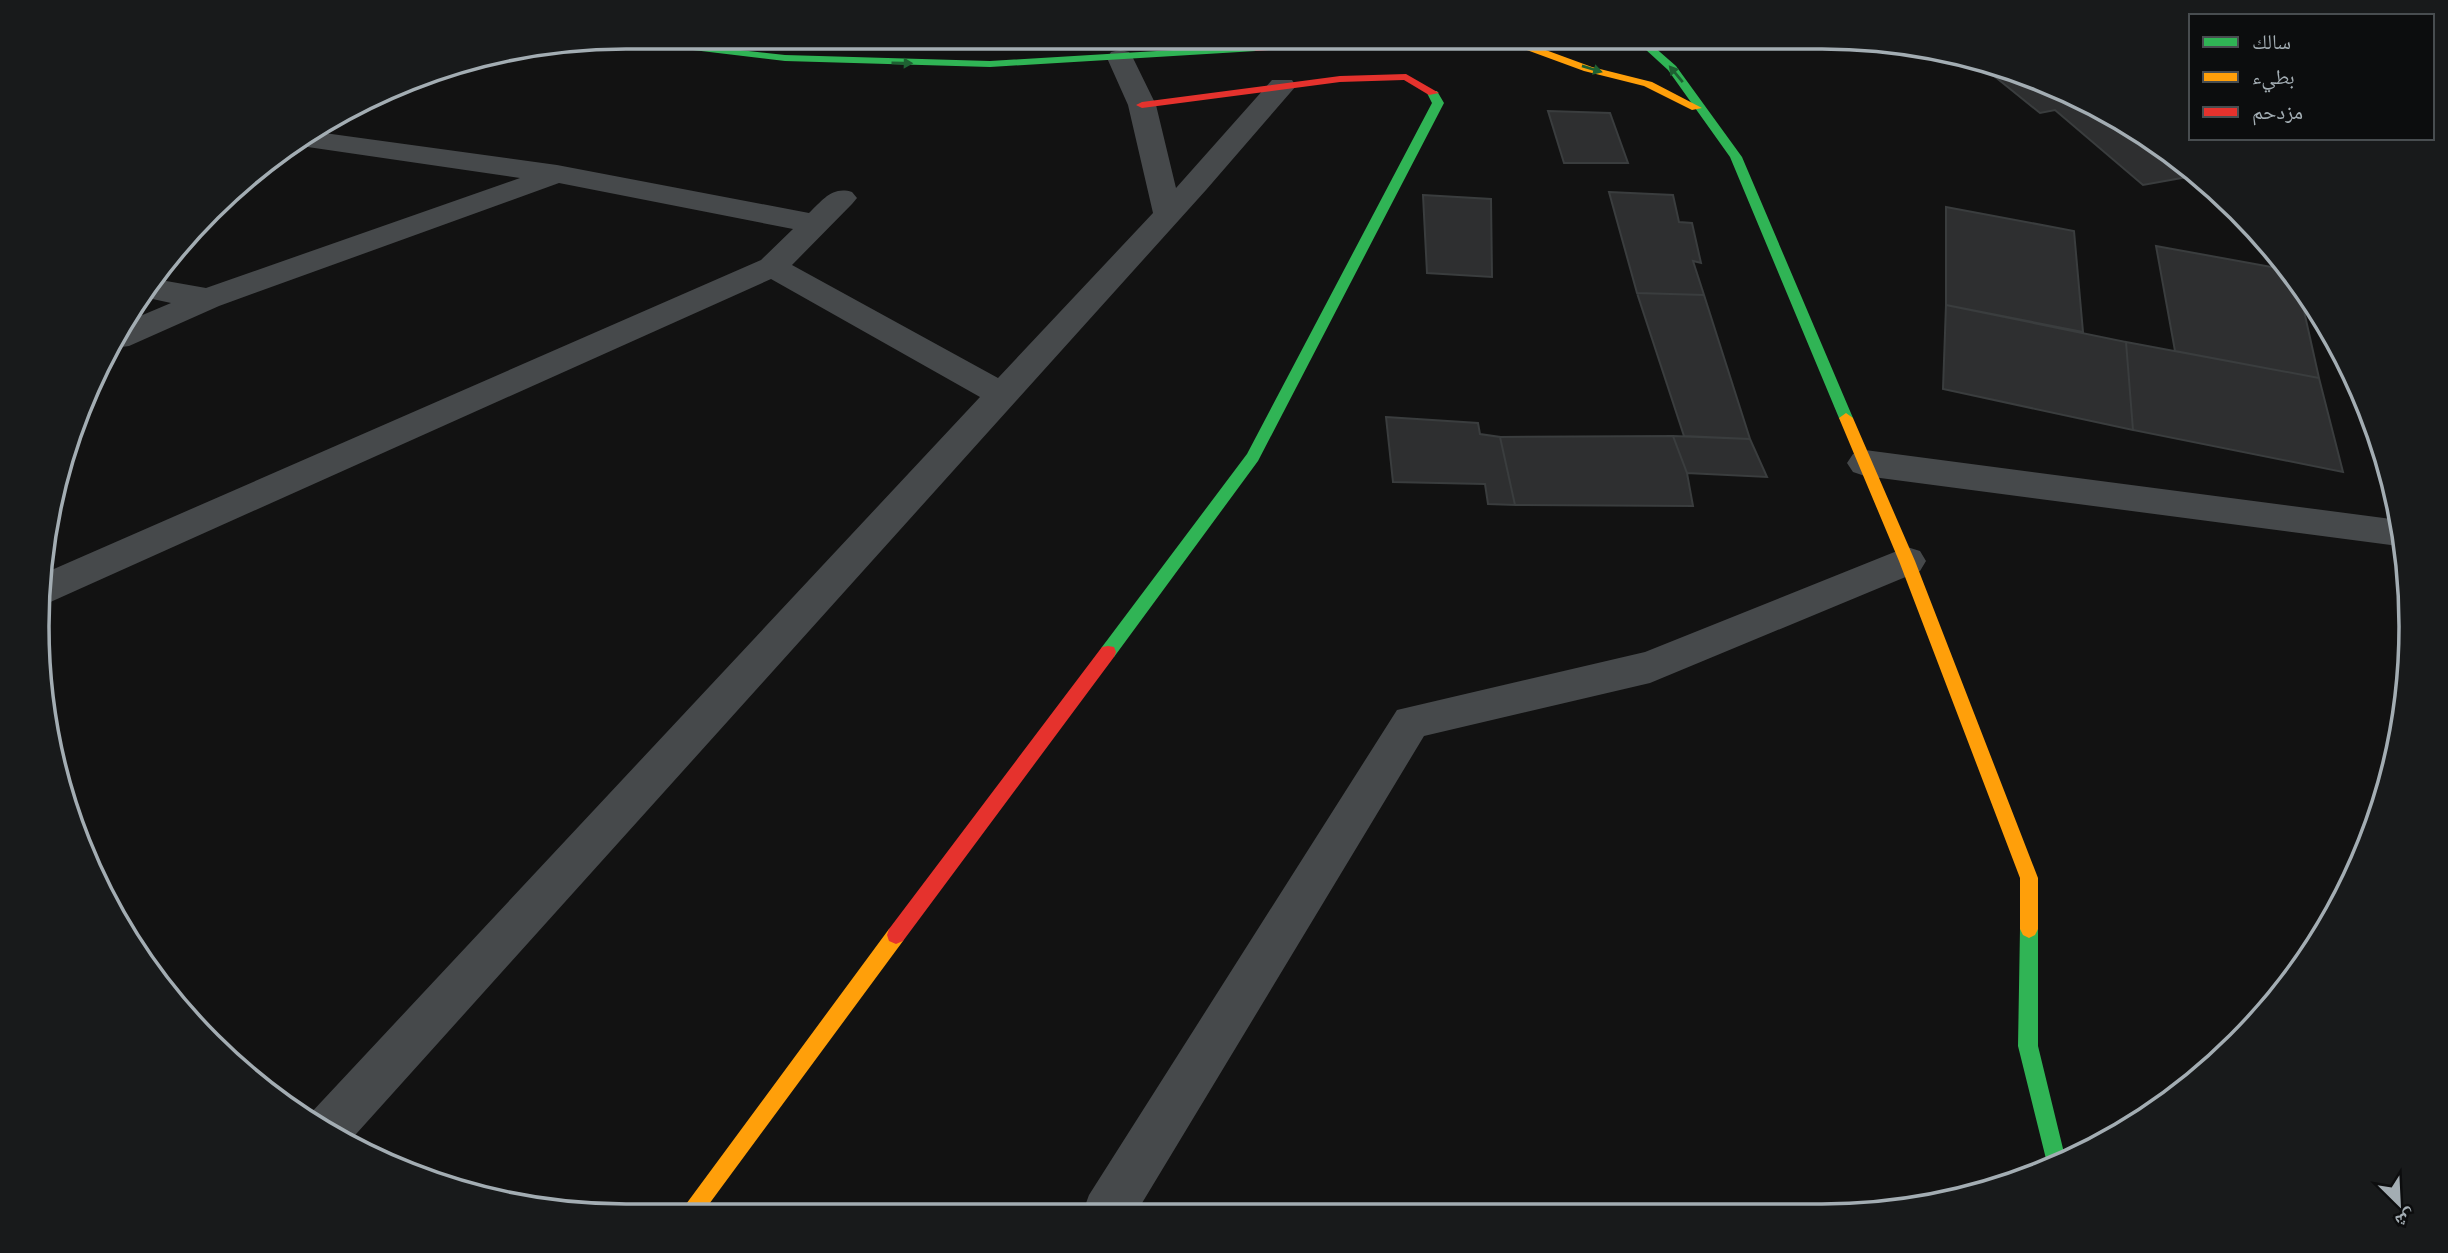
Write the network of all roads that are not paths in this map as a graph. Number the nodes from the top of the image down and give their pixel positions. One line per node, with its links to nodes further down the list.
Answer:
1 (704, 49): 5 (street, one-way to 5)
2 (1238, 49): 5 (street)
3 (1527, 49): 8 (street, one-way to 8)
4 (1650, 49): 8 (street, one-way to 4)
5 (1120, 58): 7 (street)
6 (1282, 86): 7 (street); 12 (street); 25 (street)
7 (1142, 105): 12 (street)
8 (1708, 114): 19 (street)
9 (315, 140): 10 (street)
10 (557, 174): 13 (street); 16 (street)
11 (842, 198): 13 (street)
12 (1168, 214): 18 (street)
13 (816, 224): 14 (street)
14 (772, 267): 18 (street); 22 (street)
15 (157, 290): 16 (street)
16 (208, 299): 17 (street)
17 (129, 333)
18 (1002, 395): 23 (street)
19 (1865, 463): 20 (street); 21 (street)
20 (2391, 532)
21 (1907, 561): 24 (street); 26 (street)
22 (50, 587)
23 (332, 1123)
24 (2054, 1154)
25 (696, 1204)
26 (1113, 1204)

